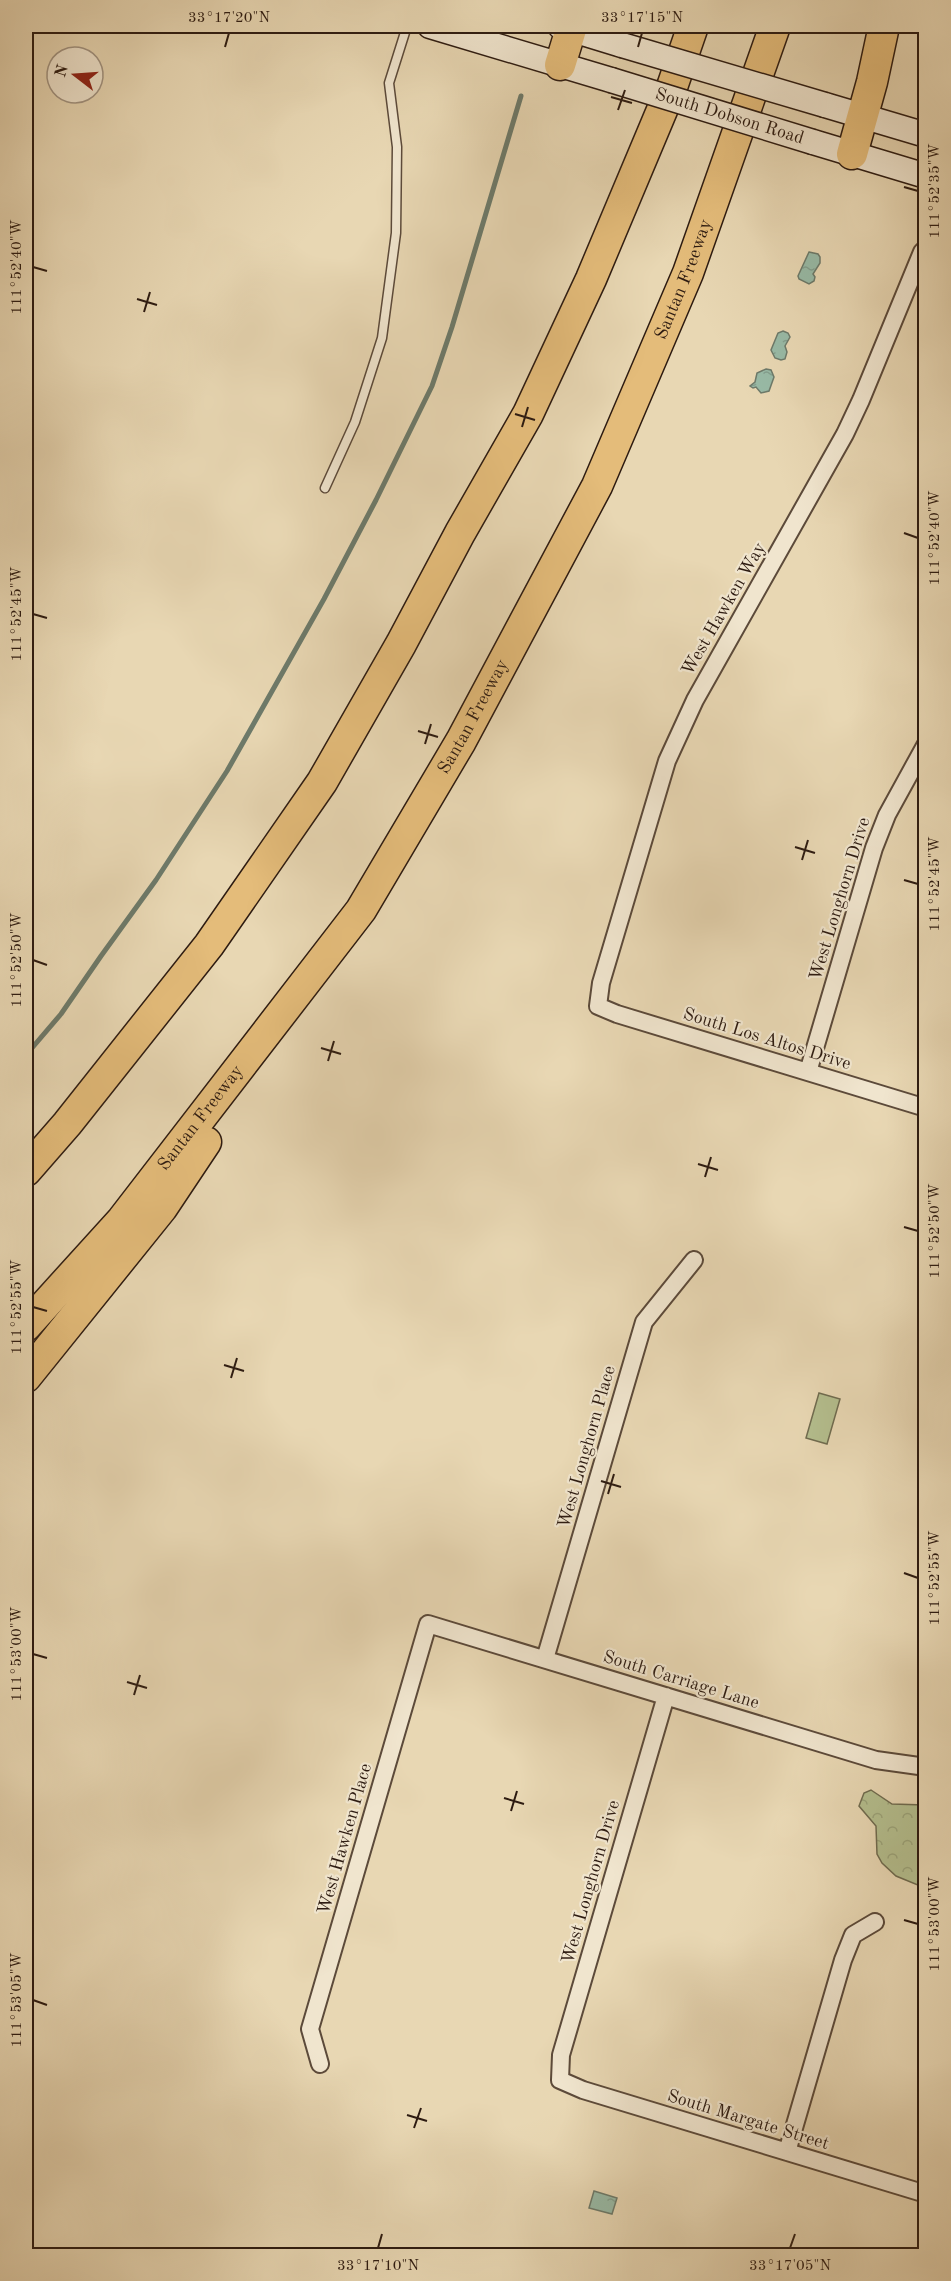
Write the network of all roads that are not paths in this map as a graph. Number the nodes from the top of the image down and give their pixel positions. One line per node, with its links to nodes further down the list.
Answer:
1 (407, 26): 13 (lane)
2 (430, 26): 7 (main road, South Dobson Road)
3 (693, 26): 19 (highway)
4 (775, 26): 15 (highway, Santan Freeway)
5 (884, 26): 8 (highway)
6 (568, 27): 7 (highway); 8 (main road, bridge)
7 (560, 65): 10 (main road, South Dobson Road, bridge)
8 (863, 117): 9 (main road); 10 (highway)
9 (926, 135)
10 (852, 154): 11 (main road, South Dobson Road)
11 (926, 176)
12 (926, 248): 16 (street, West Hawken Way)
13 (325, 488)
14 (926, 744): 17 (street, West Longhorn Drive)
15 (361, 910): 23 (highway, Santan Freeway); 24 (highway)
16 (598, 1006): 17 (street, South Los Altos Drive)
17 (808, 1072): 18 (street, South Los Altos Drive)
18 (926, 1108)
19 (67, 1124): 20 (highway); 21 (highway)
20 (26, 1163)
21 (26, 1171)
22 (694, 1260): 26 (street, West Longhorn Place)
23 (26, 1326)
24 (26, 1377)
25 (428, 1624): 26 (street, South Carriage Lane); 30 (street, West Hawken Place)
26 (545, 1659): 27 (street, South Carriage Lane)
27 (666, 1696): 28 (street, South Carriage Lane); 31 (street, West Longhorn Drive)
28 (925, 1762)
29 (875, 1922): 32 (street)
30 (320, 2064)
31 (560, 2080): 32 (street, South Margate Street)
32 (787, 2152): 33 (street, South Margate Street)
33 (926, 2194)

